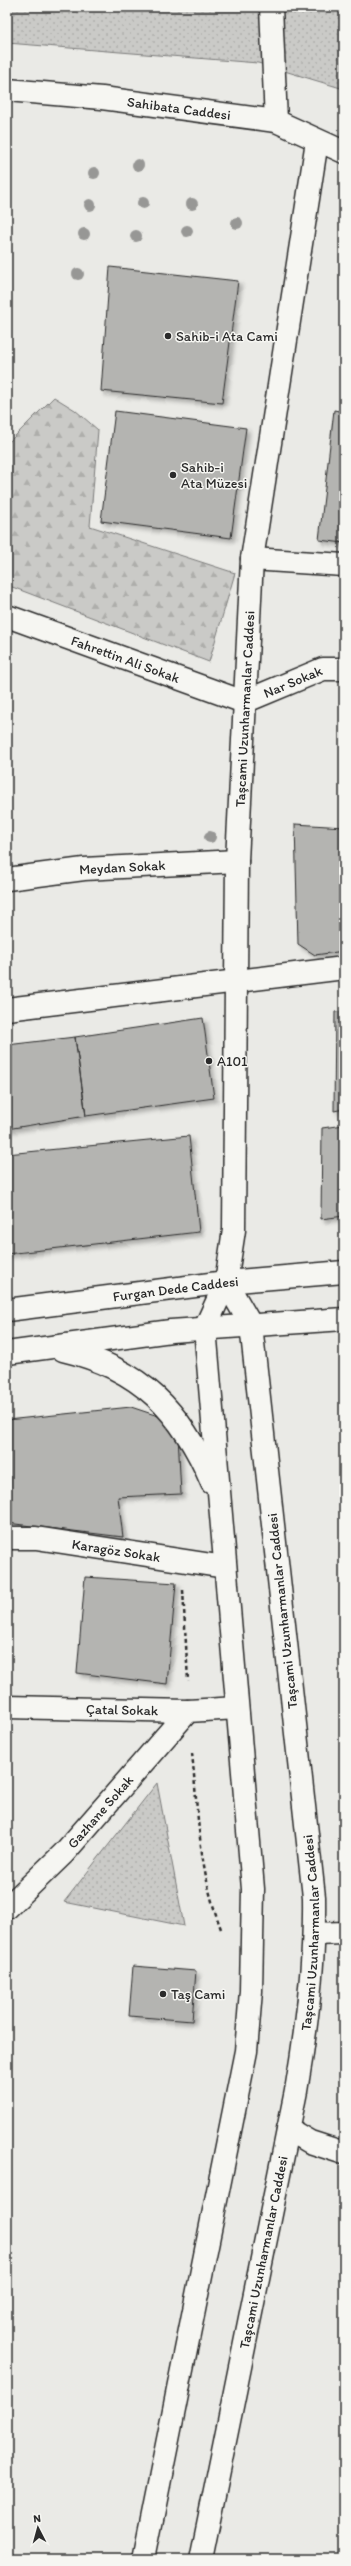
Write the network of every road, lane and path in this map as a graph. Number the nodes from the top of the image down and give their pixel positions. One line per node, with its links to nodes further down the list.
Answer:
1 (271, 7): 3 (main road)
2 (7, 90): 3 (main road, Sahibata Caddesi)
3 (276, 121): 4 (main road, Sahibata Caddesi)
4 (317, 141): 5 (main road, Sahibata Caddesi); 6 (main road, Taşcami Uzunharmanlar Caddesi)
5 (344, 152)
6 (252, 559): 7 (main road); 10 (main road, Taşcami Uzunharmanlar Caddesi)
7 (344, 565)
8 (7, 616): 10 (main road, Fahrettin Ali Sokak)
9 (344, 669): 10 (main road, Nar Sokak)
10 (244, 702): 11 (main road, Taşcami Uzunharmanlar Caddesi)
11 (237, 861): 12 (main road, Meydan Sokak); 14 (main road, Taşcami Uzunharmanlar Caddesi)
12 (7, 879)
13 (344, 968): 14 (main road)
14 (236, 983): 15 (main road); 17 (main road, Taşcami Uzunharmanlar Caddesi)
15 (7, 1009)
16 (344, 1272): 17 (main road, Furgan Dede Caddesi)
17 (226, 1282): 18 (main road, Furgan Dede Caddesi); 20 (main road, Taşcami Uzunharmanlar Caddesi); 21 (main road, Taşcami Uzunharmanlar Caddesi)
18 (7, 1310)
19 (344, 1319): 20 (main road)
20 (250, 1324): 21 (main road); 33 (main road, Taşcami Uzunharmanlar Caddesi)
21 (205, 1328): 22 (main road); 24 (main road, Taşcami Uzunharmanlar Caddesi)
22 (52, 1347): 23 (main road); 24 (main road)
23 (7, 1353)
24 (220, 1502): 27 (main road, Taşcami Uzunharmanlar Caddesi)
25 (7, 1538): 26 (main road, Karagöz Sokak)
26 (186, 1561): 27 (main road, Karagöz Sokak); 30 (path)
27 (226, 1567): 29 (main road, Taşcami Uzunharmanlar Caddesi)
28 (7, 1707): 30 (main road, Çatal Sokak)
29 (238, 1708): 30 (main road, Çatal Sokak); 37 (main road, Taşcami Uzunharmanlar Caddesi)
30 (188, 1711): 31 (main road, Gazhane Sokak); 32 (path)
31 (7, 1908)
32 (222, 1931)
33 (315, 1934): 34 (main road); 35 (main road, Taşcami Uzunharmanlar Caddesi)
34 (344, 1934)
35 (288, 2129): 36 (main road); 38 (main road, Taşcami Uzunharmanlar Caddesi)
36 (344, 2153)
37 (144, 2559)
38 (201, 2559)

